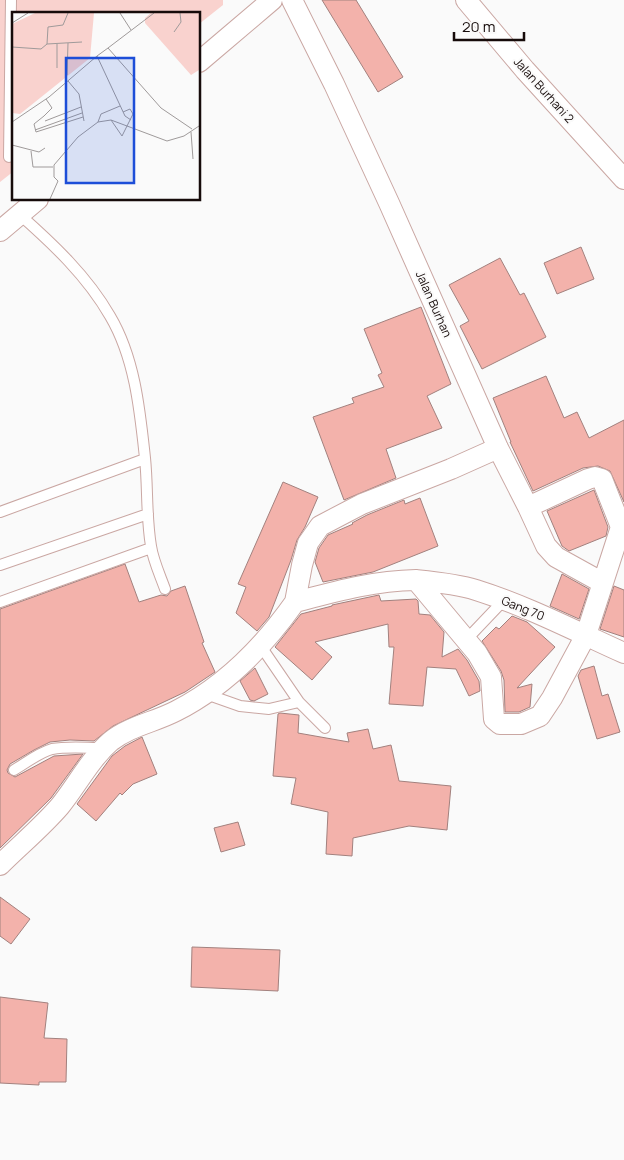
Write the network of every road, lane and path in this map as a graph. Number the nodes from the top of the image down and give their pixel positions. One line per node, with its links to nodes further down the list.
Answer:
1 (12, 0): 6 (lane)
2 (272, 0): 5 (street)
3 (292, 0): 11 (street, Jalan Burhan)
4 (466, 0): 7 (street, Jalan Burhani 2)
5 (200, 61)
6 (9, 157)
7 (622, 174)
8 (37, 200): 9 (street)
9 (19, 214): 10 (street); 12 (lane)
10 (0, 231)
11 (498, 448): 13 (street, Jalan Burhan); 23 (street)
12 (145, 459): 14 (lane); 15 (lane)
13 (528, 507): 19 (street, Jalan Burhan); 19 (street)
14 (0, 512)
15 (148, 514): 16 (lane); 17 (lane)
16 (151, 548): 20 (lane); 22 (lane)
17 (0, 565)
18 (416, 580): 21 (street, Gang 70); 23 (street, Gang 70); 25 (street)
19 (604, 583): 24 (street)
20 (165, 589)
21 (504, 600): 24 (street, Gang 70); 25 (lane)
22 (0, 602)
23 (295, 602): 26 (street)
24 (586, 635): 25 (street); 27 (street, Gang 70)
25 (466, 640)
26 (260, 645): 28 (street); 29 (lane)
27 (624, 652)
28 (206, 694): 29 (lane); 31 (street)
29 (299, 702): 30 (lane)
30 (325, 728)
31 (105, 748): 32 (lane); 33 (street)
32 (14, 770)
33 (0, 865)

